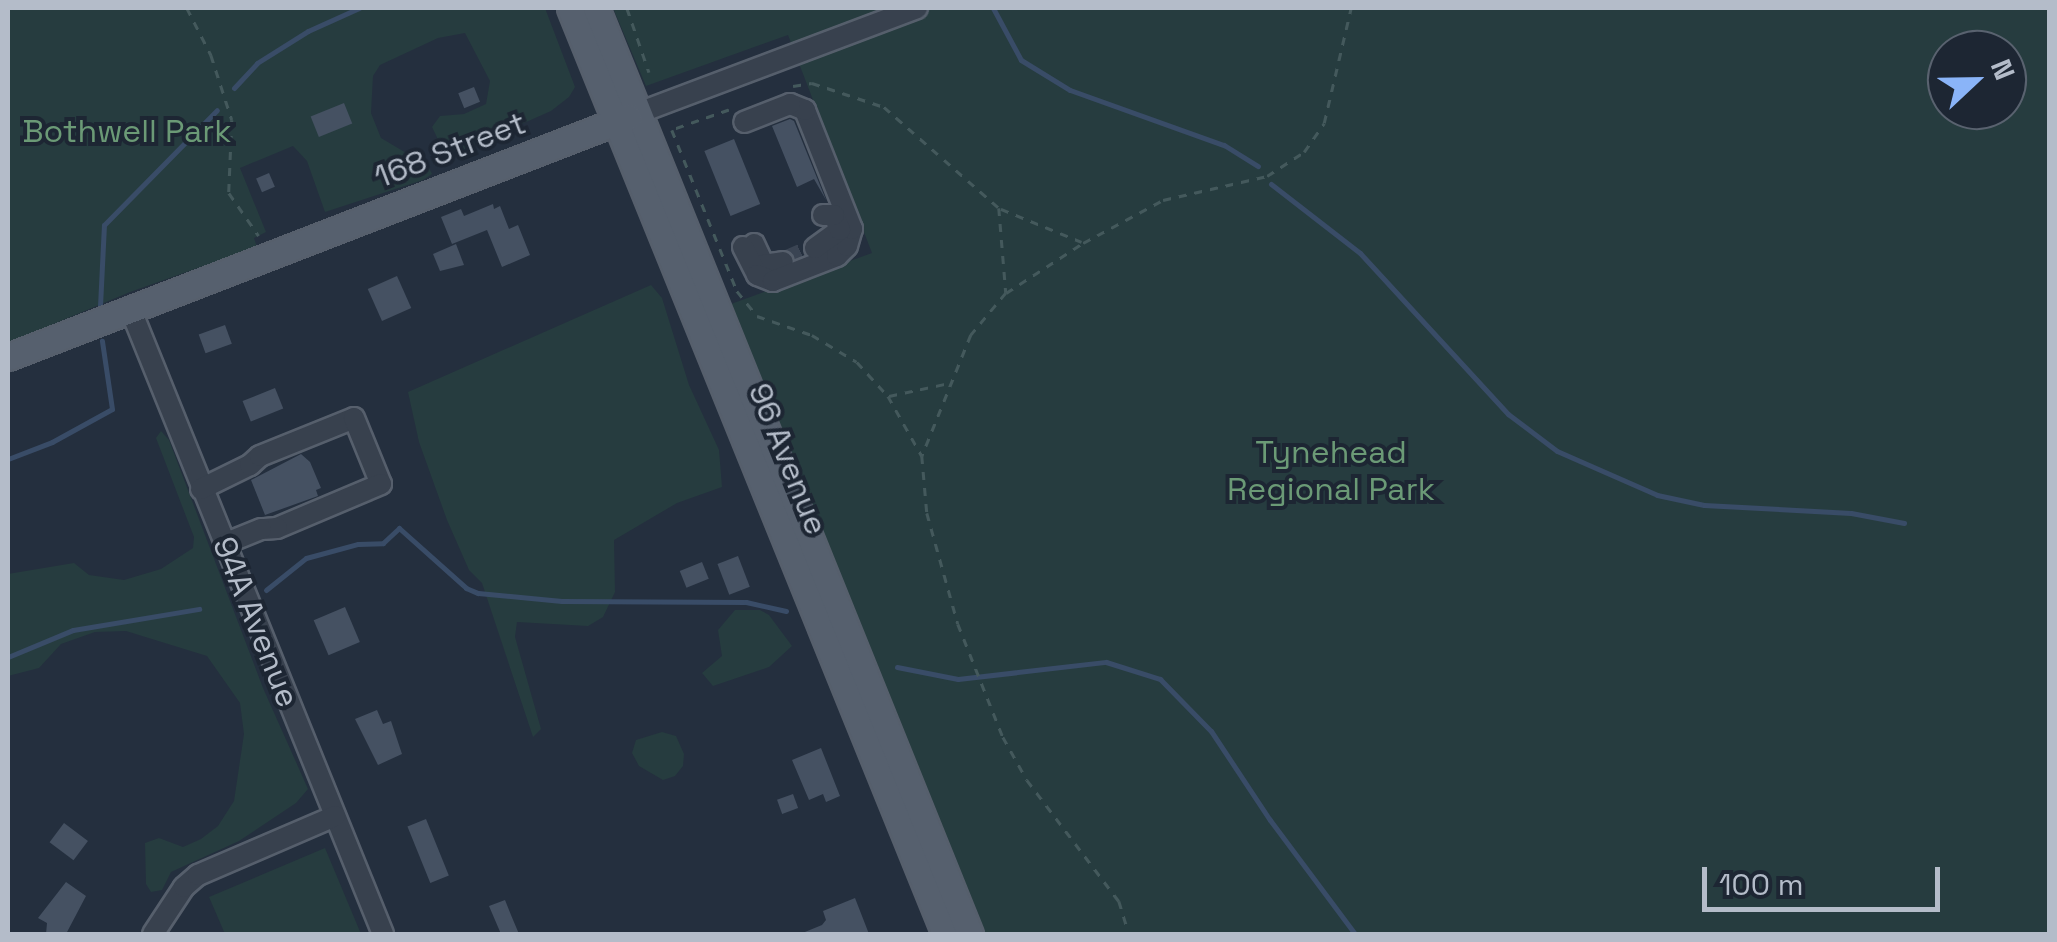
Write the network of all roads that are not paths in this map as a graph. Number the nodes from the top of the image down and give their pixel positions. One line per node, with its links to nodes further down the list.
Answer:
1 (570, 8): 5 (main road, 96 Avenue)
2 (596, 8): 5 (main road, 96 Avenue)
3 (917, 8): 5 (street, 168 Street)
4 (741, 114): 8 (street)
5 (627, 117): 9 (main road, 168 Street); 16 (main road, 96 Avenue); 17 (main road, 96 Avenue)
6 (823, 215): 7 (street)
7 (814, 248)
8 (782, 262)
9 (130, 308): 10 (main road, 168 Street); 11 (street, 94A Avenue)
10 (8, 356)
11 (201, 489): 12 (street, 94A Avenue); 12 (street)
12 (224, 544): 13 (street, 94A Avenue)
13 (335, 816): 14 (street); 15 (street, 94A Avenue)
14 (153, 934)
15 (383, 934)
16 (945, 934)
17 (970, 934)

